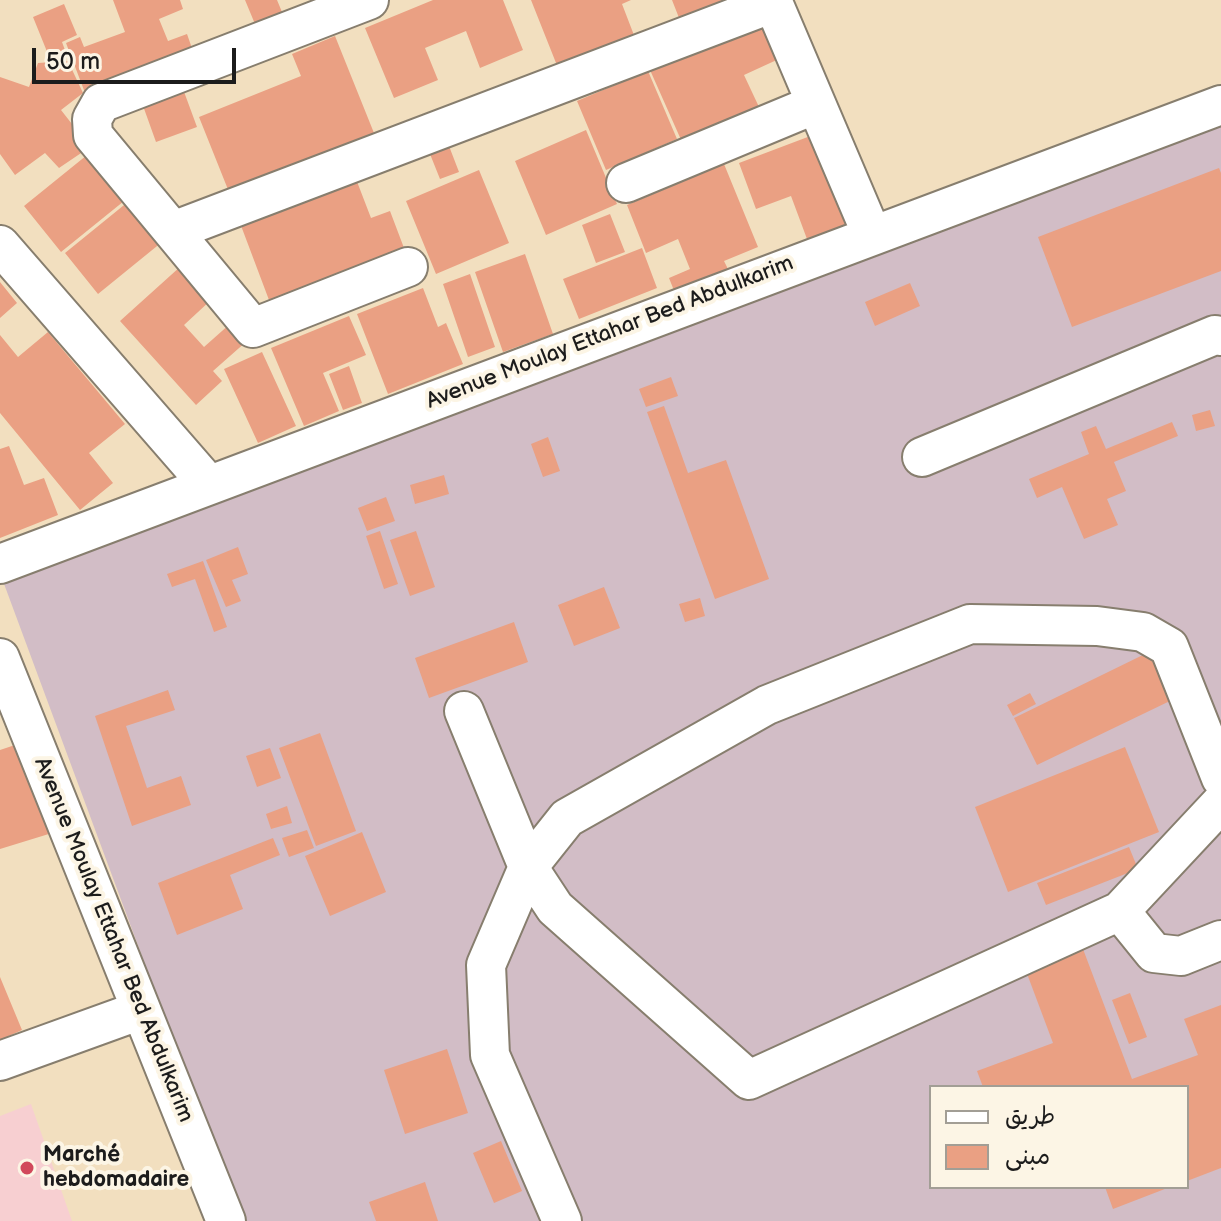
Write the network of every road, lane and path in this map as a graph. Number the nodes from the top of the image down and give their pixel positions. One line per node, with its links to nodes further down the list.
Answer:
1 (369, 0): 6 (street)
2 (773, 2): 3 (street); 6 (street)
3 (816, 104): 5 (street); 7 (street)
4 (1221, 105): 7 (street, Avenue Moulay Ettahar Bed Abdulkarim)
5 (626, 183)
6 (173, 231): 9 (street)
7 (872, 235): 12 (street, Avenue Moulay Ettahar Bed Abdulkarim)
8 (0, 245): 12 (street)
9 (408, 267)
10 (1221, 336): 11 (street)
11 (922, 457)
12 (208, 484): 13 (street, Avenue Moulay Ettahar Bed Abdulkarim)
13 (0, 564)
14 (0, 658): 21 (street, Avenue Moulay Ettahar Bed Abdulkarim)
15 (464, 711): 18 (street)
16 (1221, 778): 18 (street)
17 (1221, 803): 19 (street)
18 (528, 867): 19 (street); 24 (street)
19 (1120, 911): 20 (street)
20 (1221, 940)
21 (141, 1010): 22 (street); 23 (street, Avenue Moulay Ettahar Bed Abdulkarim)
22 (0, 1061)
23 (226, 1221)
24 (562, 1221)

